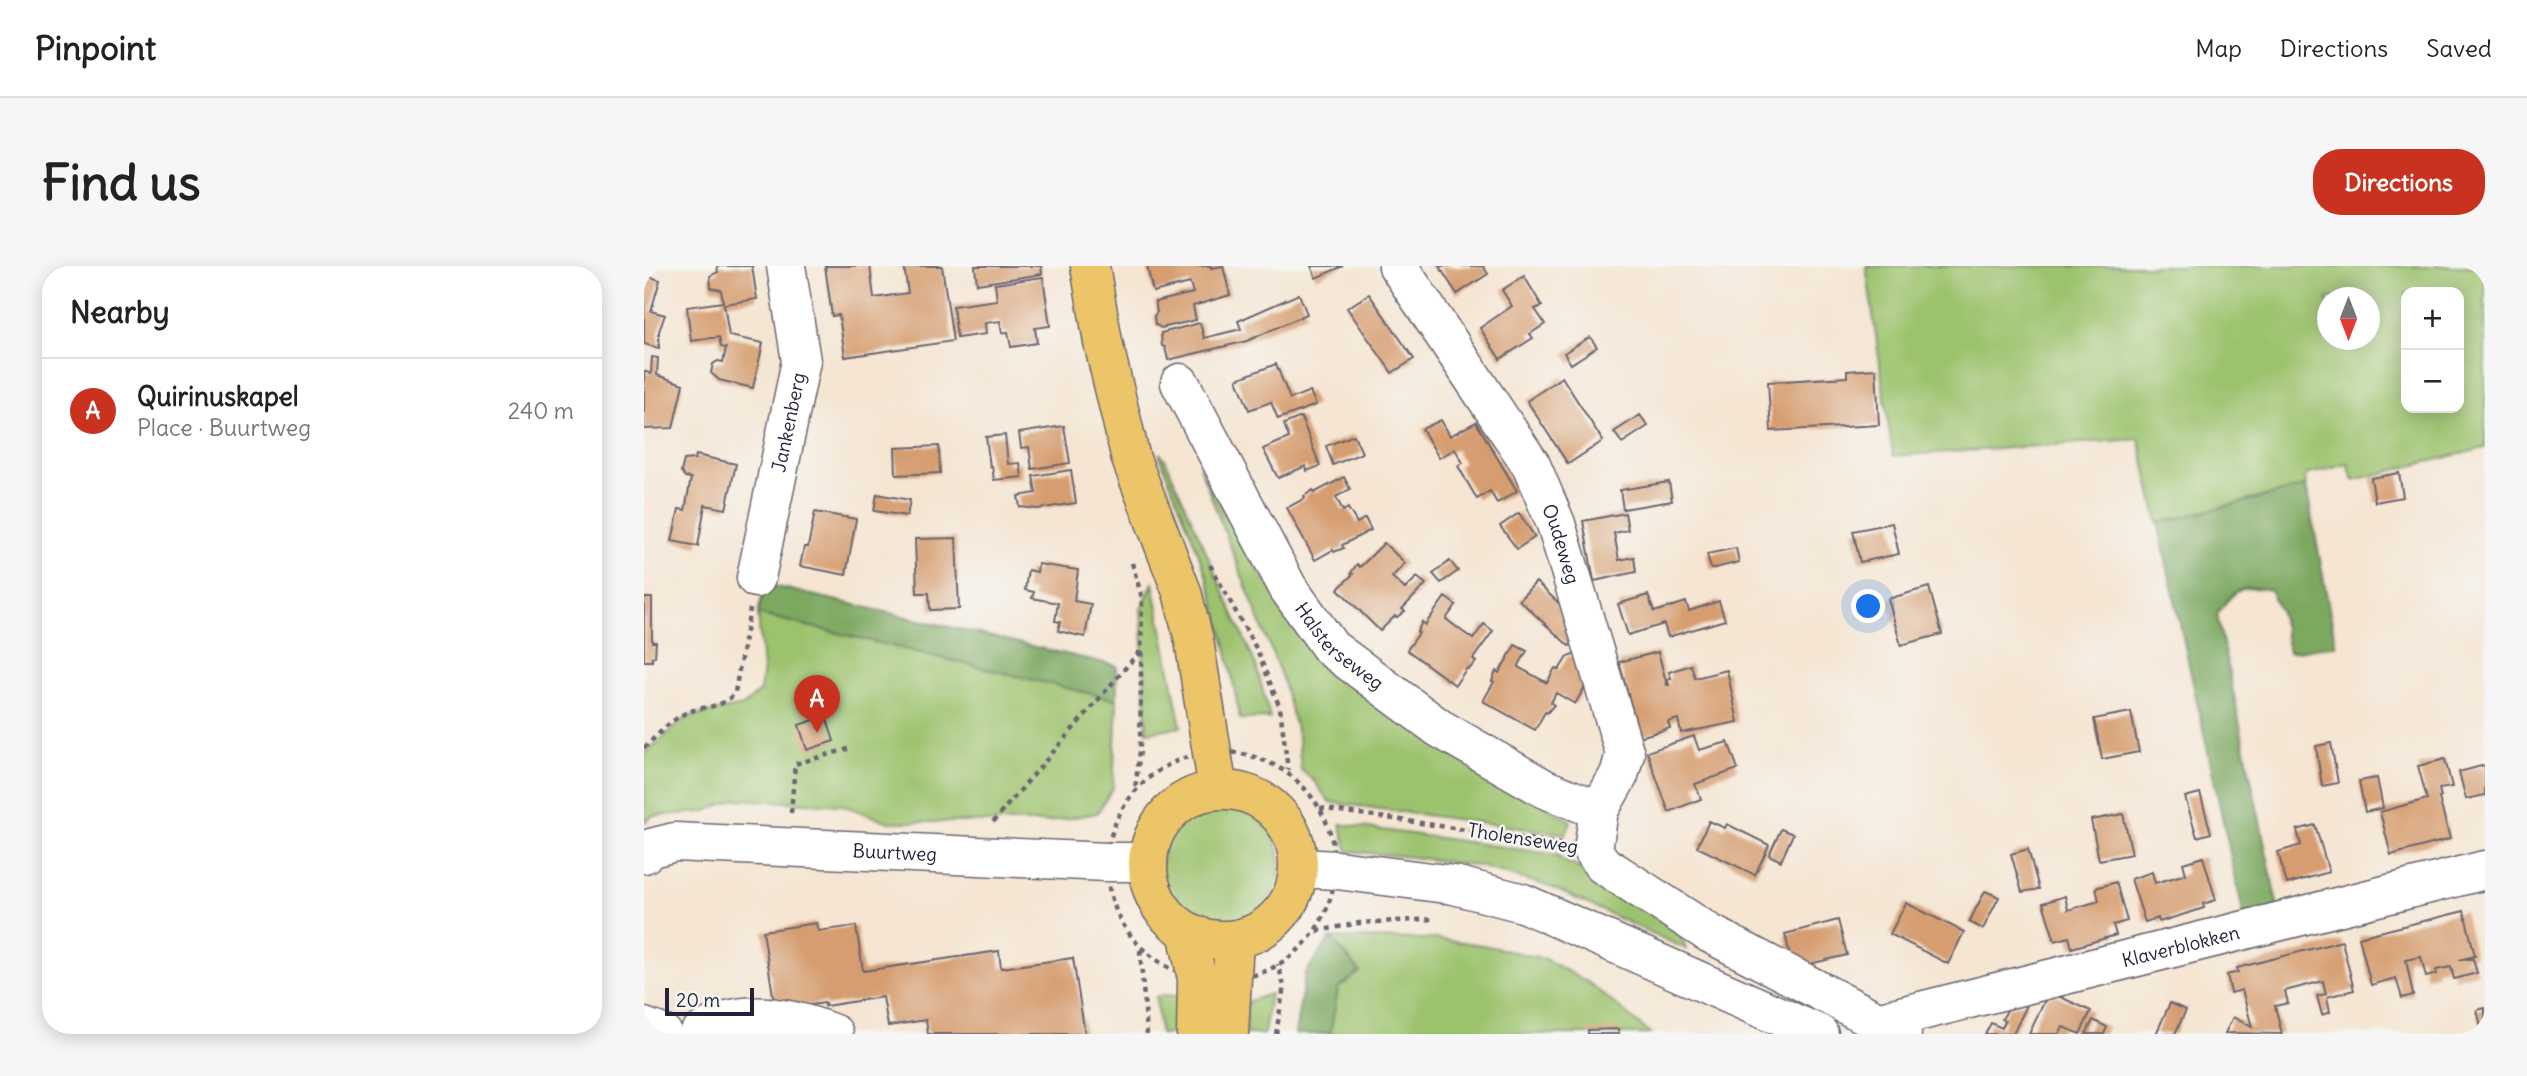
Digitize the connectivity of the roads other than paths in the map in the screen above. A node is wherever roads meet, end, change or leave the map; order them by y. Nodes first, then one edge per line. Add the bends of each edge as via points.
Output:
1 (786, 266) edge
2 (1090, 266) edge
3 (1398, 266) edge
4 (1180, 383) dead end
5 (756, 578) road end
6 (1218, 790) junction
7 (1599, 810) junction
8 (646, 847) edge
9 (1593, 850) joint
10 (1148, 862) junction
11 (1299, 868) junction
12 (2485, 870) edge
13 (1187, 931) junction
14 (1234, 940) junction
15 (1774, 969) junction
16 (1751, 1020) edge
17 (644, 1027) edge
18 (1889, 1028) edge
19 (663, 1034) edge
20 (699, 1034) edge
21 (834, 1034) edge
22 (1196, 1034) edge
23 (1229, 1034) edge
24 (1819, 1034) edge

1 - 5 street, Jankenberg via 801,361
2 - 6 main road via 1131,459 1185,604
3 - 7 street, Oudeweg via 1531,465 1556,524 1625,754
4 - 7 street, Halsterseweg via 1288,588 1331,648 1439,728 1545,789
6 - 10 main road via 1188,799 1164,818
6 - 11 main road via 1254,796 1269,805 1292,833
7 - 9 street, Oudeweg
8 - 10 street, Buurtweg via 675,842
9 - 15 street, Tholenseweg via 1602,864
10 - 13 main road via 1149,879 1162,909
11 - 14 main road via 1295,889 1279,916 1254,934
11 - 16 street via 1454,885 1524,903
12 - 18 street, Klaverblokken
13 - 14 main road via 1210,940
13 - 22 main road via 1197,979
14 - 23 main road
15 - 16 street
15 - 18 street, Tholenseweg
16 - 24 street
17 - 19 street
20 - 21 street via 715,1023 741,1016 766,1017

